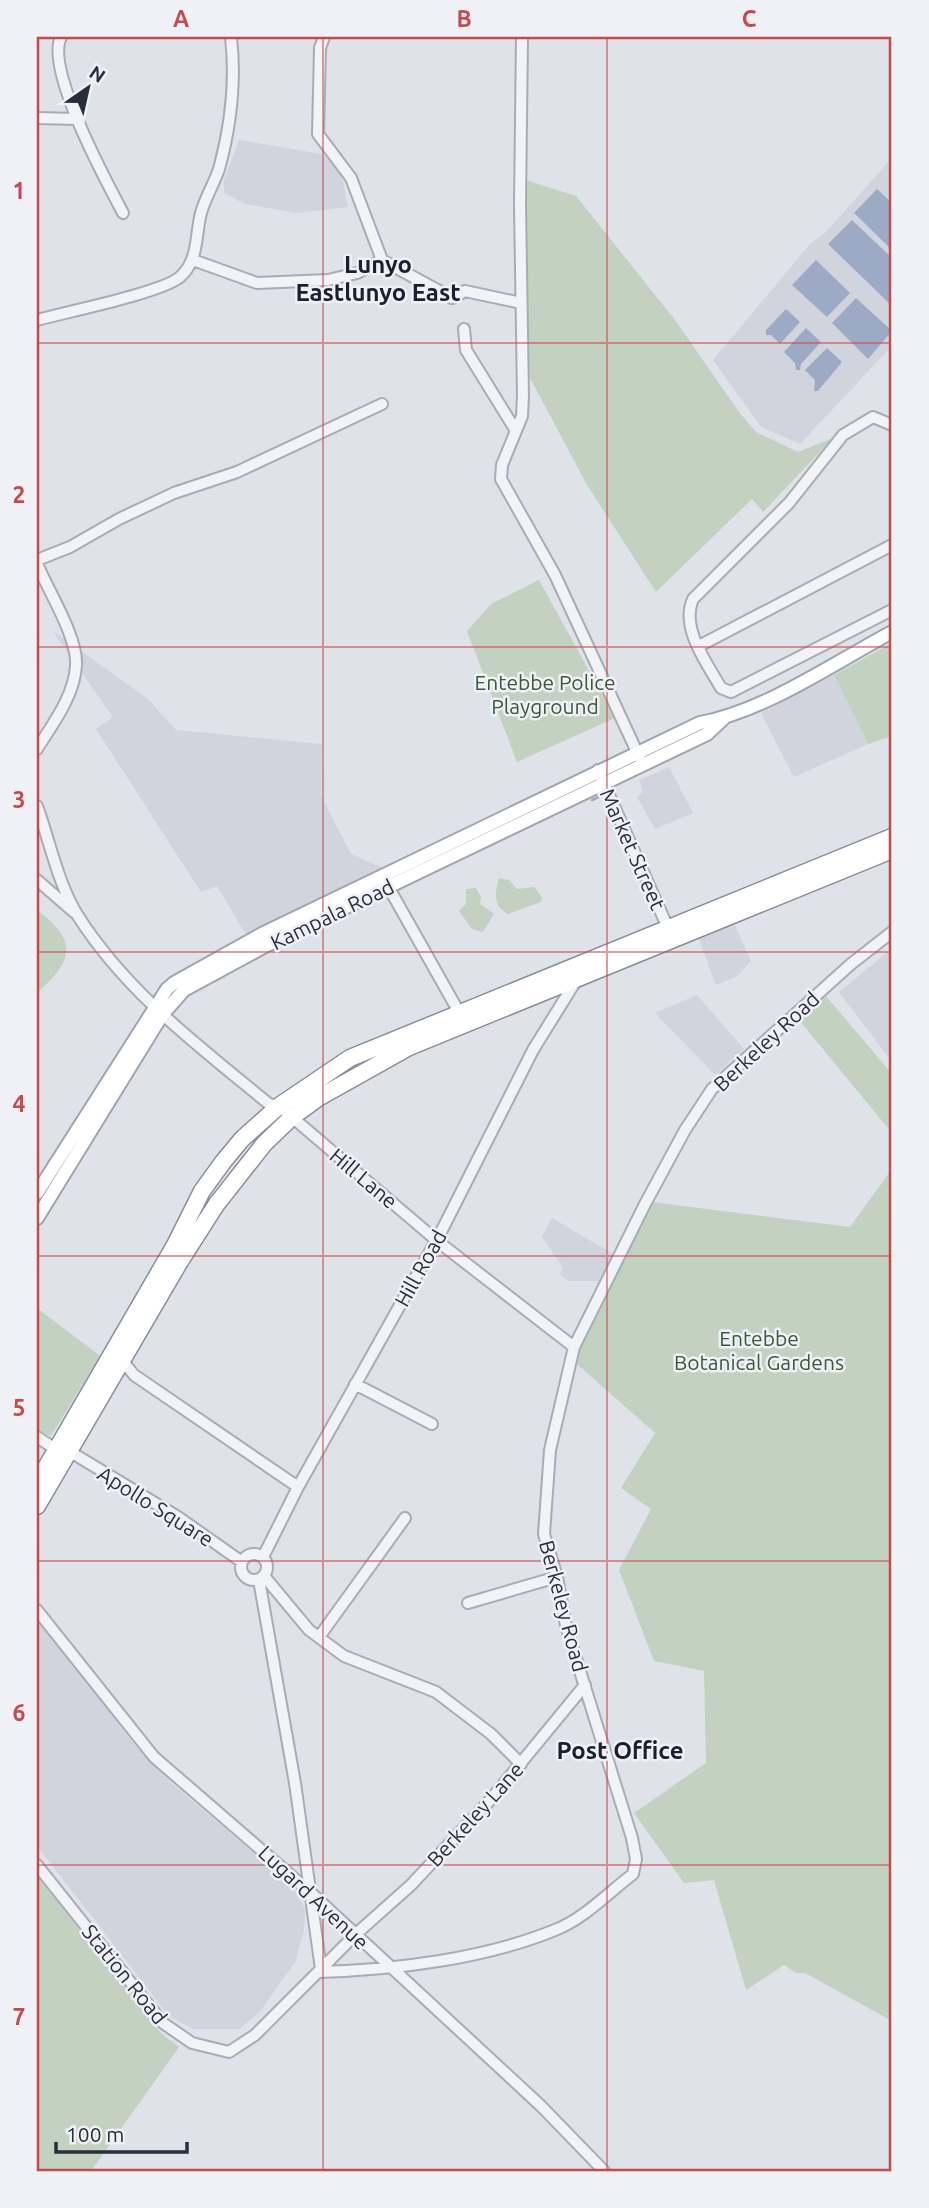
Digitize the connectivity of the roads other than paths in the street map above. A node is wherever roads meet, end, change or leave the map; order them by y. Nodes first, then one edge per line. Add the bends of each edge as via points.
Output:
1 (61, 37) edge
2 (232, 37) edge
3 (324, 37) edge
4 (523, 37) edge
5 (37, 118) edge
6 (77, 119) junction
7 (123, 213) dead end
8 (193, 260) junction
9 (382, 260) junction
10 (521, 303) junction
11 (37, 320) edge
12 (464, 329) dead end
13 (382, 404) dead end
14 (892, 425) edge
15 (516, 430) junction
16 (892, 545) edge
17 (37, 562) edge
18 (892, 610) edge
19 (892, 632) edge
20 (699, 646) junction
21 (723, 718) junction
22 (37, 749) edge
23 (636, 752) junction
24 (643, 765) junction
25 (598, 770) junction
26 (604, 784) junction
27 (37, 806) edge
28 (892, 837) edge
29 (892, 850) edge
30 (37, 880) edge
31 (385, 881) junction
32 (77, 914) junction
33 (668, 928) junction
34 (892, 932) edge
35 (577, 979) junction
36 (158, 1012) junction
37 (460, 1014) junction
38 (279, 1106) junction
39 (292, 1117) junction
40 (37, 1193) edge
41 (37, 1218) edge
42 (436, 1240) junction
43 (574, 1347) junction
44 (122, 1360) junction
45 (355, 1384) junction
46 (432, 1424) dead end
47 (37, 1437) edge
48 (63, 1450) junction
49 (37, 1483) edge
50 (298, 1487) junction
51 (37, 1506) edge
52 (405, 1518) dead end
53 (263, 1557) junction
54 (242, 1562) junction
55 (557, 1577) junction
56 (262, 1578) junction
57 (468, 1603) dead end
58 (37, 1610) edge
59 (319, 1637) junction
60 (585, 1685) junction
61 (521, 1764) junction
62 (37, 1865) edge
63 (310, 1892) junction
64 (356, 1934) junction
65 (390, 1968) junction
66 (320, 1971) junction
67 (604, 2171) edge

1 - 6 street via 57,51
2 - 8 street via 230,123 201,213
3 - 9 street via 318,134 351,178
4 - 10 street
5 - 6 street
6 - 7 street
8 - 9 street via 257,283 328,280 357,273
8 - 11 street via 178,278
9 - 10 street via 452,298 465,291
10 - 15 street via 523,396
12 - 15 street via 466,350
13 - 17 street via 237,472 119,519
14 - 20 street via 873,417 843,435 789,503 693,599 688,617
15 - 23 street via 502,465 502,479 561,587
16 - 20 street
17 - 22 street via 77,664 67,696
18 - 20 street via 732,692 721,688
19 - 21 main road, Kampala Road
21 - 23 main road, Kampala Road via 700,723
21 - 24 main road, Kampala Road via 707,734
23 - 24 street
23 - 25 main road, Kampala Road
24 - 26 main road, Kampala Road
25 - 26 street, Market Street
25 - 31 main road, Kampala Road
26 - 31 main road, Kampala Road
26 - 33 street, Market Street
27 - 32 street
28 - 33 highway
29 - 35 highway
30 - 32 street
31 - 36 main road, Kampala Road via 174,983
31 - 37 street
32 - 36 street, Hill Lane
33 - 37 highway
34 - 43 street, Berkeley Road via 712,1089 645,1204
35 - 39 highway via 409,1047
35 - 42 street, Hill Road via 522,1071
36 - 38 street, Hill Lane via 269,1104
36 - 40 main road, Kampala Road
36 - 41 main road, Kampala Road
37 - 38 highway via 349,1058
38 - 39 street, Hill Lane
38 - 48 highway via 243,1139 202,1191
39 - 42 street, Hill Lane
39 - 44 highway via 264,1144 216,1205
42 - 43 street, Hill Lane
42 - 45 street, Hill Road
43 - 55 street, Berkeley Road via 557,1408 545,1503 544,1534
44 - 48 highway
44 - 50 street via 134,1375
45 - 46 street
45 - 50 street, Hill Road
47 - 48 street, Apollo Square
48 - 49 highway
48 - 51 highway
48 - 54 street, Apollo Square via 178,1517
50 - 53 street, Hill Road
52 - 59 street
53 - 54 street via 252,1554
53 - 56 street via 267,1565
54 - 56 street via 244,1575
55 - 57 street
55 - 60 street, Berkeley Road via 566,1626
56 - 59 street
56 - 63 street
58 - 63 street, Lugard Avenue via 154,1757
59 - 61 street via 344,1656 436,1692 491,1734
60 - 61 street, Berkeley Lane
60 - 65 street, Berkeley Road via 632,1838 633,1874 556,1930 453,1958
61 - 64 street, Berkeley Lane via 411,1885
62 - 66 street, Station Road via 163,2023 191,2043 229,2052 255,2035
63 - 64 street, Lugard Avenue
63 - 66 street
64 - 65 street, Lugard Avenue
64 - 66 street, Station Road
65 - 66 street
65 - 67 street, Lugard Avenue via 541,2106

